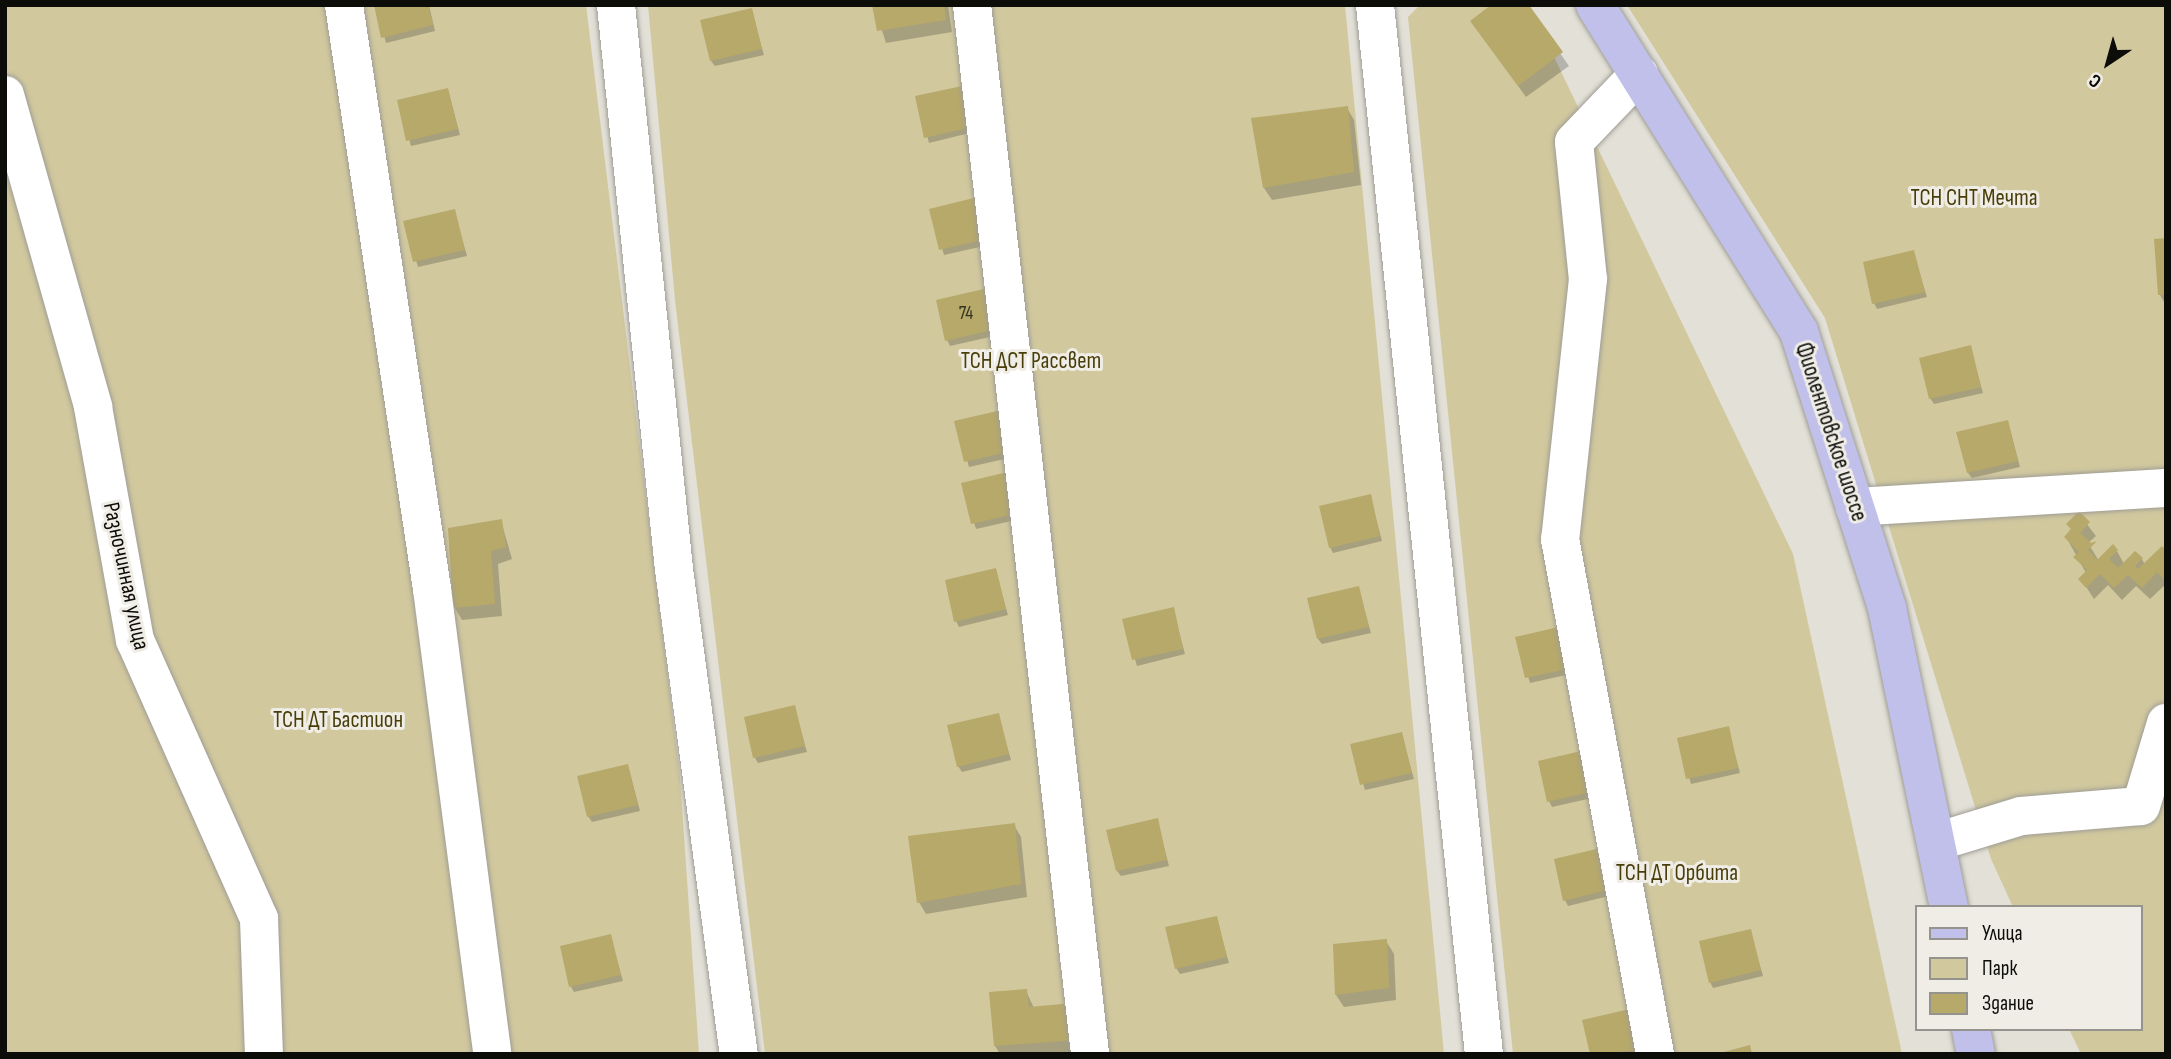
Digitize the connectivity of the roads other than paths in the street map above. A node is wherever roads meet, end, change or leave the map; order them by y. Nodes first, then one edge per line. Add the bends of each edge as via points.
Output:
1 (344, 5) edge
2 (617, 5) edge
3 (972, 5) edge
4 (1375, 5) edge
5 (1595, 5) edge
6 (1639, 75) junction
7 (5, 95) edge
8 (2166, 488) edge
9 (1855, 507) junction
10 (2166, 723) edge
11 (1937, 842) junction
12 (1949, 905) edge
13 (1971, 1031) edge
14 (264, 1050) edge
15 (492, 1054) edge
16 (739, 1054) edge
17 (1090, 1054) edge
18 (1484, 1054) edge
19 (1656, 1054) edge
20 (1976, 1054) edge

1 - 15 street via 432,589
2 - 16 street via 674,569
3 - 17 street
4 - 18 street
5 - 6 main road, Фиолентовское шоссе
6 - 9 main road, Фиолентовское шоссе via 1799,331
6 - 19 street via 1574,142 1588,279 1559,539
7 - 14 street, Разночинная улица via 93,407 135,640 259,919
8 - 9 street
9 - 11 main road, Фиолентовское шоссе via 1887,608
10 - 11 street via 2141,806 2021,816
11 - 12 main road, Фиолентовское шоссе
13 - 20 main road

